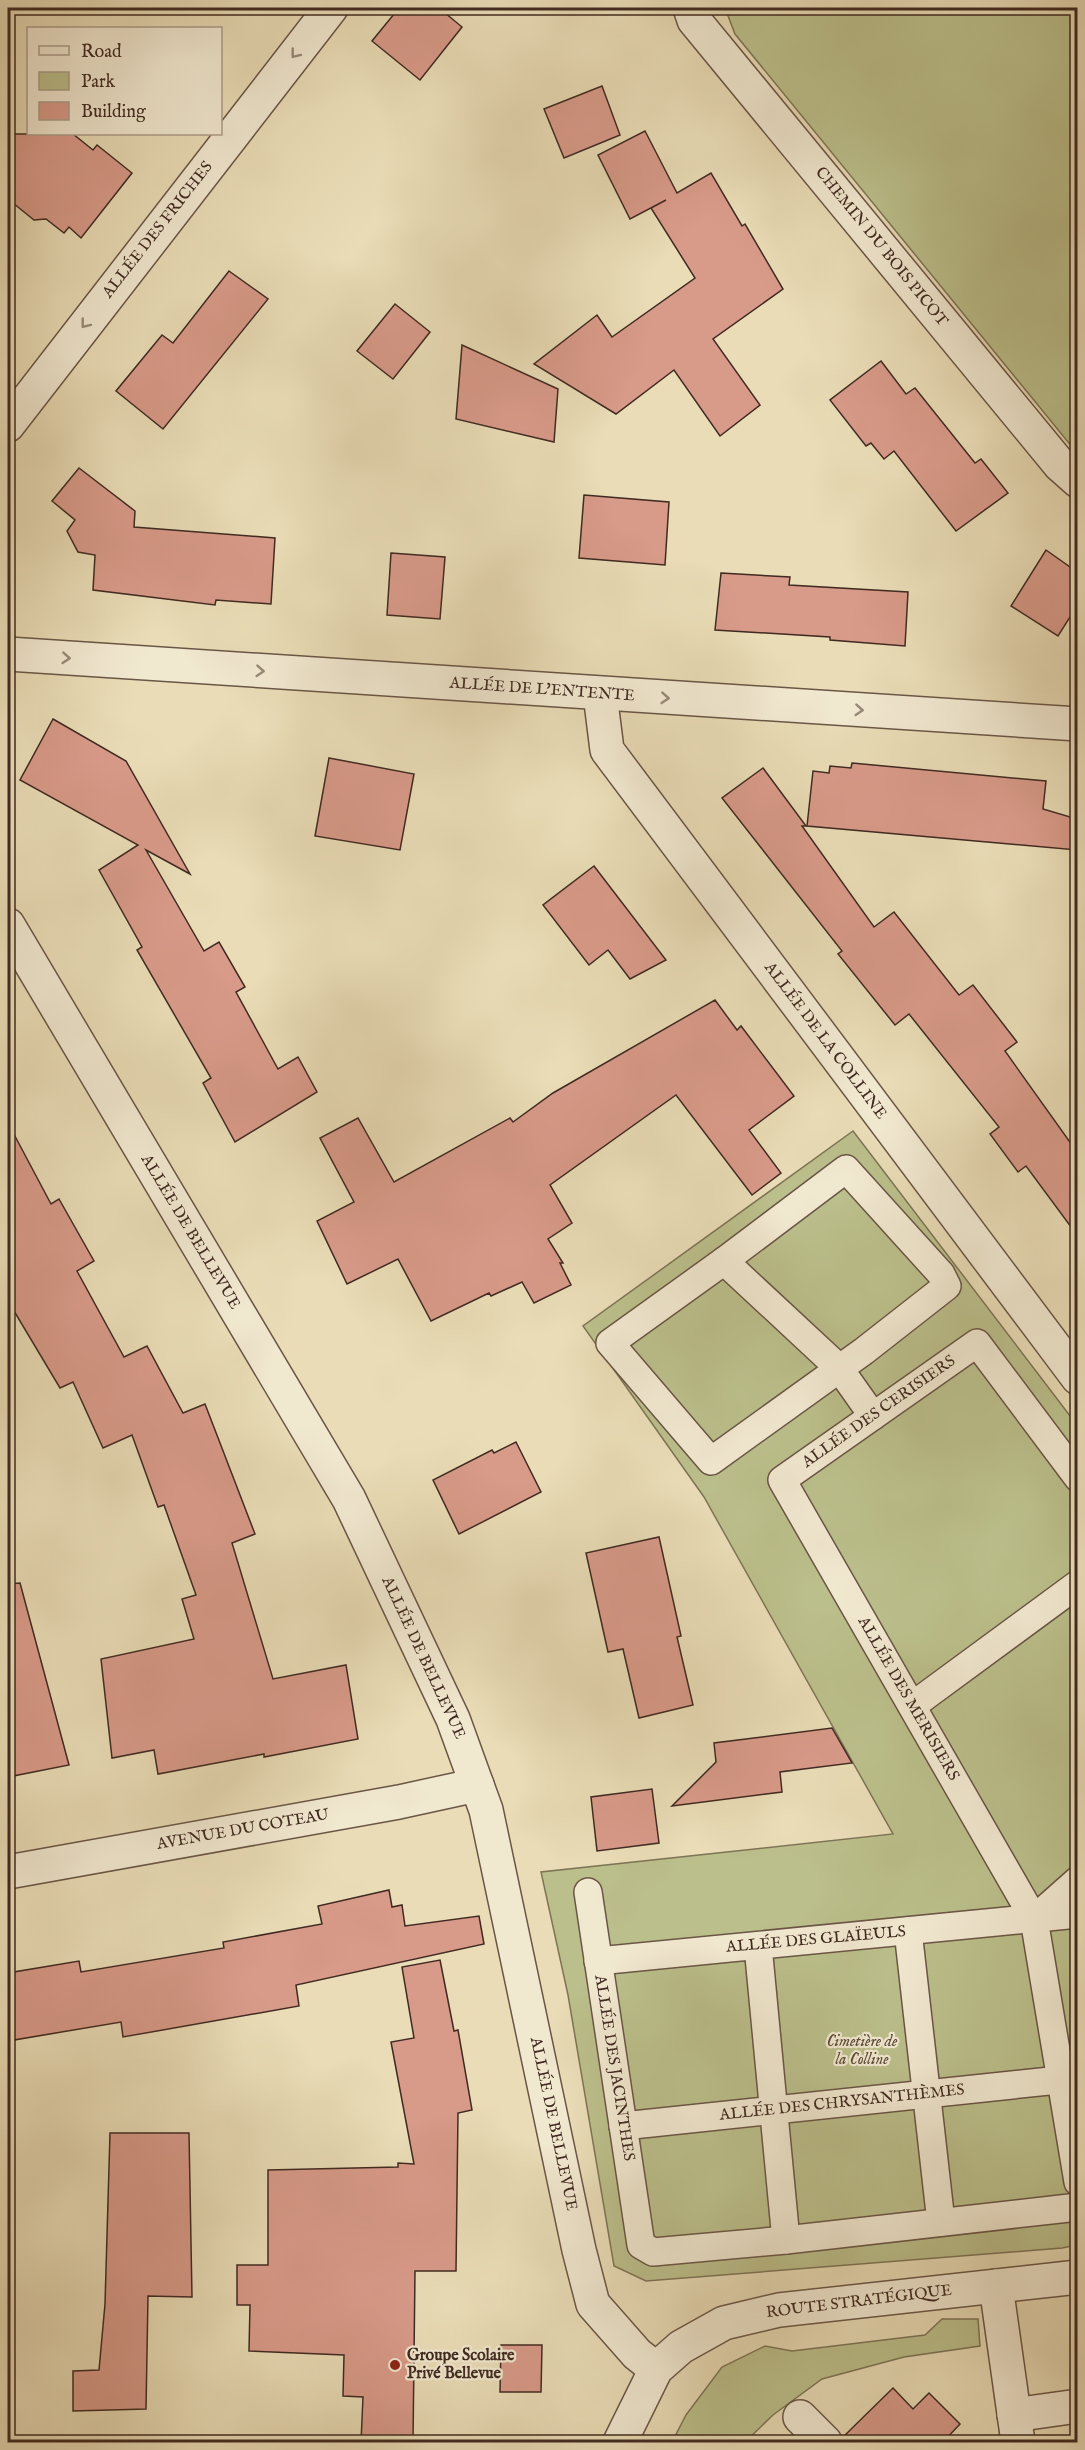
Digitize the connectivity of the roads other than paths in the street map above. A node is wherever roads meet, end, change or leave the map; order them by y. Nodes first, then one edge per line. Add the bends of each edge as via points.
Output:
1 (331, 8) edge
2 (690, 8) edge
3 (8, 425) edge
4 (1077, 481) edge
5 (8, 654) edge
6 (600, 694) junction
7 (1077, 724) edge
8 (8, 925) edge
9 (724, 1261) junction
10 (839, 1368) junction
11 (1077, 1378) edge
12 (873, 1416) junction
13 (1077, 1478) edge
14 (782, 1480) joint
15 (1077, 1584) edge
16 (912, 1706) junction
17 (477, 1785) junction
18 (8, 1872) edge
19 (1077, 1880) edge
20 (588, 1892) dead end
21 (1077, 1914) edge
22 (1034, 1919) junction
23 (908, 1931) junction
24 (758, 1946) junction
25 (598, 1961) junction
26 (1070, 2079) edge
27 (926, 2094) junction
28 (774, 2110) junction
29 (623, 2126) junction
30 (1077, 2182) edge
31 (1077, 2207) edge
32 (941, 2222) junction
33 (786, 2240) junction
34 (1077, 2277) edge
35 (996, 2286) junction
36 (656, 2369) junction
37 (1077, 2406) edge
38 (800, 2417) dead end
39 (1016, 2429) edge
40 (620, 2442) edge
41 (825, 2442) edge

1 -> 3 street, ALLÉE DES FRICHES
2 - 4 street, CHEMIN DU BOIS PICOT via 694,20
5 -> 6 street, ALLÉE DE L'ENTENTE
6 -> 7 street, ALLÉE DE L'ENTENTE
6 - 11 street, ALLÉE DE LA COLLINE via 608,750
8 - 17 street, ALLÉE DE BELLEVUE via 349,1499 453,1719
9 - 10 lane
9 - 10 lane via 846,1169 941,1274 947,1286
9 - 10 lane via 610,1343 711,1461
10 - 12 lane
12 - 13 lane, ALLÉE DES CERISIERS via 977,1343
12 - 14 lane, ALLÉE DES CERISIERS
14 - 16 lane, ALLÉE DES MERISIERS
15 - 16 lane
16 - 22 lane, ALLÉE DES MERISIERS
17 - 18 street, AVENUE DU COTEAU
17 - 36 street, ALLÉE DE BELLEVUE via 505,1893 593,2304 637,2354
19 - 22 lane
20 - 25 lane, ALLÉE DES JACINTHES
21 - 22 lane, ALLÉE DES GLAÏEULS
22 - 23 lane, ALLÉE DES GLAÏEULS
22 - 26 lane, ALLÉE DES MERISIERS
23 - 24 lane, ALLÉE DES GLAÏEULS
23 - 27 lane
24 - 25 lane, ALLÉE DES GLAÏEULS
24 - 28 lane
25 - 29 lane, ALLÉE DES JACINTHES
26 - 27 lane, ALLÉE DES CHRYSANTHÈMES
26 - 30 lane, ALLÉE DES MERISIERS
27 - 28 lane, ALLÉE DES CHRYSANTHÈMES
27 - 32 lane
28 - 29 lane, ALLÉE DES CHRYSANTHÈMES
28 - 33 lane
29 - 33 lane, ALLÉE DES JACINTHES via 641,2245 653,2252
31 - 32 lane
32 - 33 lane
34 - 35 street, ROUTE STRATÉGIQUE
35 - 36 street, ROUTE STRATÉGIQUE via 779,2310 724,2323 681,2347
35 - 39 street
36 - 40 street
37 - 39 street
38 - 41 street

